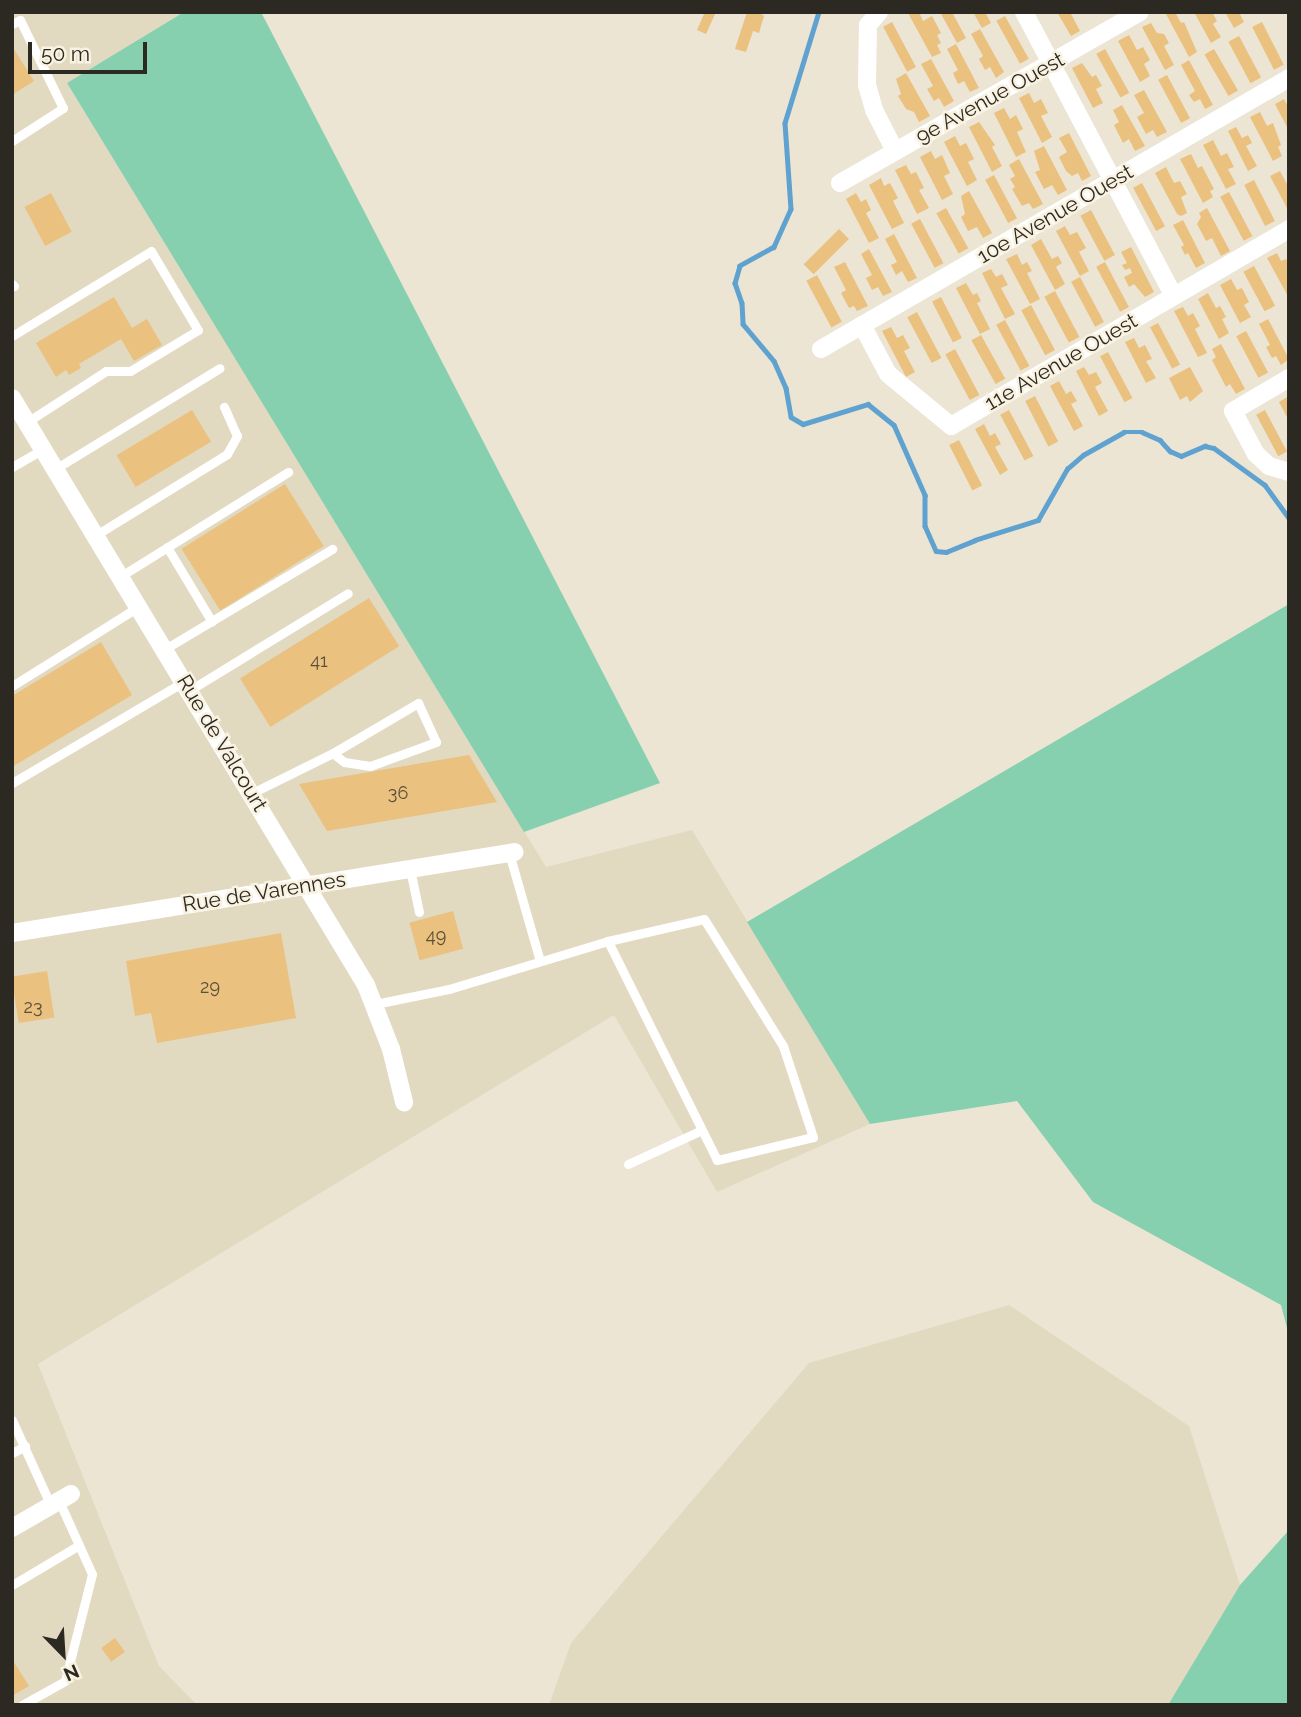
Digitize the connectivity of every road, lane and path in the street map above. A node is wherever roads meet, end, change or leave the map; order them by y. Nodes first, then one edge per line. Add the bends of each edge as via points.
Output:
1 (879, 12) edge
2 (1024, 12) edge
3 (1140, 12) edge
4 (12, 24) edge
5 (1051, 64) junction
6 (1289, 78) edge
7 (12, 141) edge
8 (895, 151) junction
9 (1112, 181) junction
10 (840, 183) dead end
11 (1289, 229) edge
12 (1174, 296) junction
13 (862, 325) junction
14 (12, 337) edge
15 (821, 349) dead end
16 (220, 368) dead end
17 (1289, 379) edge
18 (12, 398) edge
19 (224, 407) dead end
20 (27, 422) junction
21 (43, 449) junction
22 (12, 467) edge
23 (55, 469) junction
24 (288, 472) dead end
25 (1289, 472) edge
26 (96, 535) junction
27 (167, 547) junction
28 (332, 549) dead end
29 (121, 576) junction
30 (348, 593) dead end
31 (139, 607) junction
32 (212, 622) junction
33 (165, 649) junction
34 (12, 686) edge
35 (187, 686) junction
36 (333, 753) junction
37 (12, 783) edge
38 (253, 793) junction
39 (512, 852) joint
40 (410, 869) junction
41 (308, 885) junction
42 (419, 912) dead end
43 (12, 933) edge
44 (608, 941) junction
45 (540, 961) junction
46 (375, 1004) junction
47 (404, 1102) dead end
48 (702, 1130) junction
49 (628, 1164) dead end
50 (12, 1420) edge
51 (25, 1446) junction
52 (12, 1453) edge
53 (60, 1500) junction
54 (12, 1528) edge
55 (79, 1545) junction
56 (12, 1586) edge
57 (22, 1705) edge

1 - 8 street via 868,25 867,85
2 - 5 street
3 - 5 street, 9e Avenue Ouest
4 - 7 lane via 20,20 64,108
5 - 8 street, 9e Avenue Ouest
5 - 9 street
6 - 9 street, 10e Avenue Ouest
8 - 10 street, 9e Avenue Ouest
9 - 12 street
9 - 13 street, 10e Avenue Ouest
11 - 12 street, 11e Avenue Ouest
12 - 13 street, 11e Avenue Ouest via 951,426 888,374
13 - 15 street, 10e Avenue Ouest
14 - 20 lane via 151,251 198,330 130,371 106,372
16 - 23 lane
17 - 25 street via 1233,411 1256,454 1269,466
18 - 20 street, Rue de Valcourt
19 - 26 lane via 237,436 227,454
20 - 21 street, Rue de Valcourt
21 - 22 lane
21 - 23 street, Rue de Valcourt
23 - 26 street, Rue de Valcourt
24 - 27 lane
26 - 29 street, Rue de Valcourt
27 - 29 lane
27 - 32 lane
28 - 32 lane
29 - 31 street, Rue de Valcourt
30 - 35 lane
31 - 33 street, Rue de Valcourt
31 - 34 lane
32 - 33 lane
33 - 35 street, Rue de Valcourt
35 - 37 lane
35 - 38 street, Rue de Valcourt
36 - 36 lane via 418,704 436,742 370,766 344,762
36 - 38 lane
38 - 41 street, Rue de Valcourt
39 - 40 street, Rue de Varennes
39 - 45 lane
40 - 41 street, Rue de Varennes
40 - 42 lane
41 - 43 street, Rue de Varennes
41 - 46 street, Rue de Valcourt
44 - 45 lane
44 - 48 lane
44 - 48 lane via 704,919 783,1046 813,1137 717,1160
45 - 46 lane via 449,989
46 - 47 street, Rue de Valcourt
48 - 49 lane
50 - 51 lane
51 - 52 lane
51 - 53 lane
53 - 54 street
53 - 55 lane
55 - 56 lane
55 - 57 lane via 92,1574 65,1681

